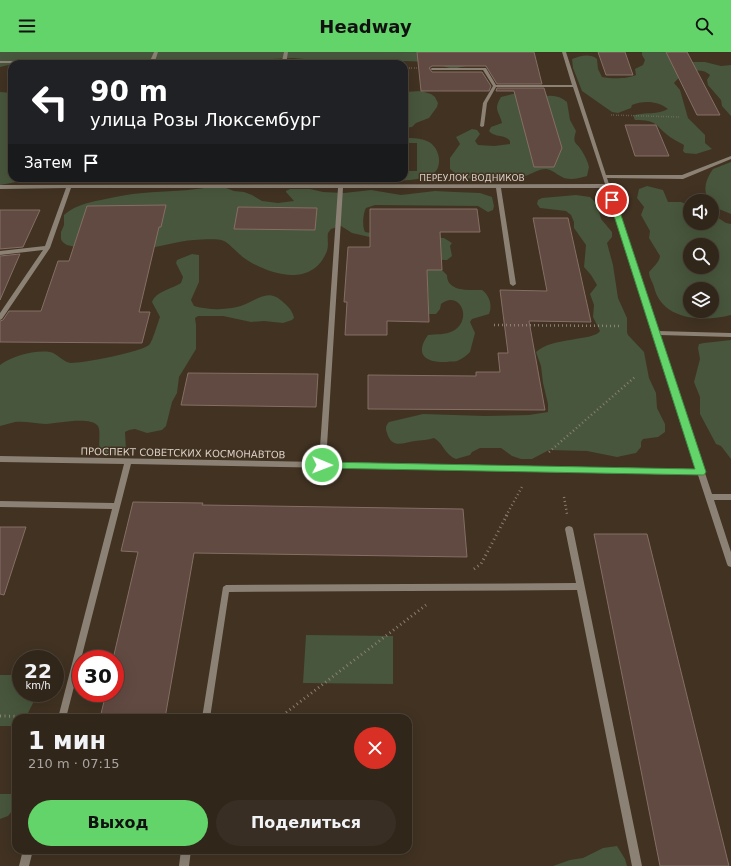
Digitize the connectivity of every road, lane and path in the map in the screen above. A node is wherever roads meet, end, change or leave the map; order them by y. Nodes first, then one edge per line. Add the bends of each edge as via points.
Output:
1 (564, 52) edge
2 (432, 69) dead end
3 (495, 86) junction
4 (575, 86) junction
5 (611, 115) dead end
6 (680, 117) dead end
7 (482, 126) dead end
8 (731, 157) edge
9 (604, 176) junction
10 (341, 186) junction
11 (498, 186) junction
12 (608, 186) junction
13 (0, 187) edge
14 (69, 187) junction
15 (47, 248) junction
16 (0, 253) edge
17 (513, 284) dead end
18 (0, 318) edge
19 (494, 325) dead end
20 (620, 326) dead end
21 (656, 333) junction
22 (731, 334) edge
23 (636, 376) dead end
24 (0, 459) edge
25 (128, 462) junction
26 (322, 465) junction
27 (530, 469) junction
28 (701, 472) junction
29 (709, 497) junction
30 (731, 497) edge
31 (0, 504) edge
32 (116, 506) junction
33 (569, 529) dead end
34 (731, 564) edge
35 (580, 586) junction
36 (449, 588) junction
37 (63, 714) edge
38 (207, 714) edge
39 (284, 714) edge
40 (0, 716) edge
41 (12, 716) edge
42 (27, 854) edge
43 (186, 854) edge
44 (24, 866) edge
45 (184, 866) edge
46 (637, 866) edge

1 - 4 street
2 - 3 street via 484,69
3 - 4 street
3 - 7 street via 485,103
4 - 9 street
5 - 6 path
8 - 9 street via 683,177
9 - 12 street
10 - 11 street, ПЕРЕУЛОК ВОДНИКОВ
10 - 14 street, ПЕРЕУЛОК ВОДНИКОВ
10 - 26 street
11 - 12 street, ПЕРЕУЛОК ВОДНИКОВ
11 - 17 street
12 - 21 street
13 - 14 street, ПЕРЕУЛОК ВОДНИКОВ
14 - 15 street
15 - 16 street
15 - 18 street
19 - 20 path
21 - 22 street
21 - 28 street
23 - 27 path
24 - 25 street, ПРОСПЕКТ СОВЕТСКИХ КОСМОНАВТОВ
25 - 26 street, ПРОСПЕКТ СОВЕТСКИХ КОСМОНАВТОВ
25 - 32 street
26 - 27 street, ПРОСПЕКТ СОВЕТСКИХ КОСМОНАВТОВ
27 - 28 street, ПРОСПЕКТ СОВЕТСКИХ КОСМОНАВТОВ
27 - 36 path via 480,564
28 - 29 street
29 - 30 street
29 - 34 street
31 - 32 street
32 - 37 street
33 - 35 street
35 - 36 street
35 - 46 street
36 - 38 street via 226,589
36 - 39 path
40 - 41 path
42 - 44 street
43 - 45 street

